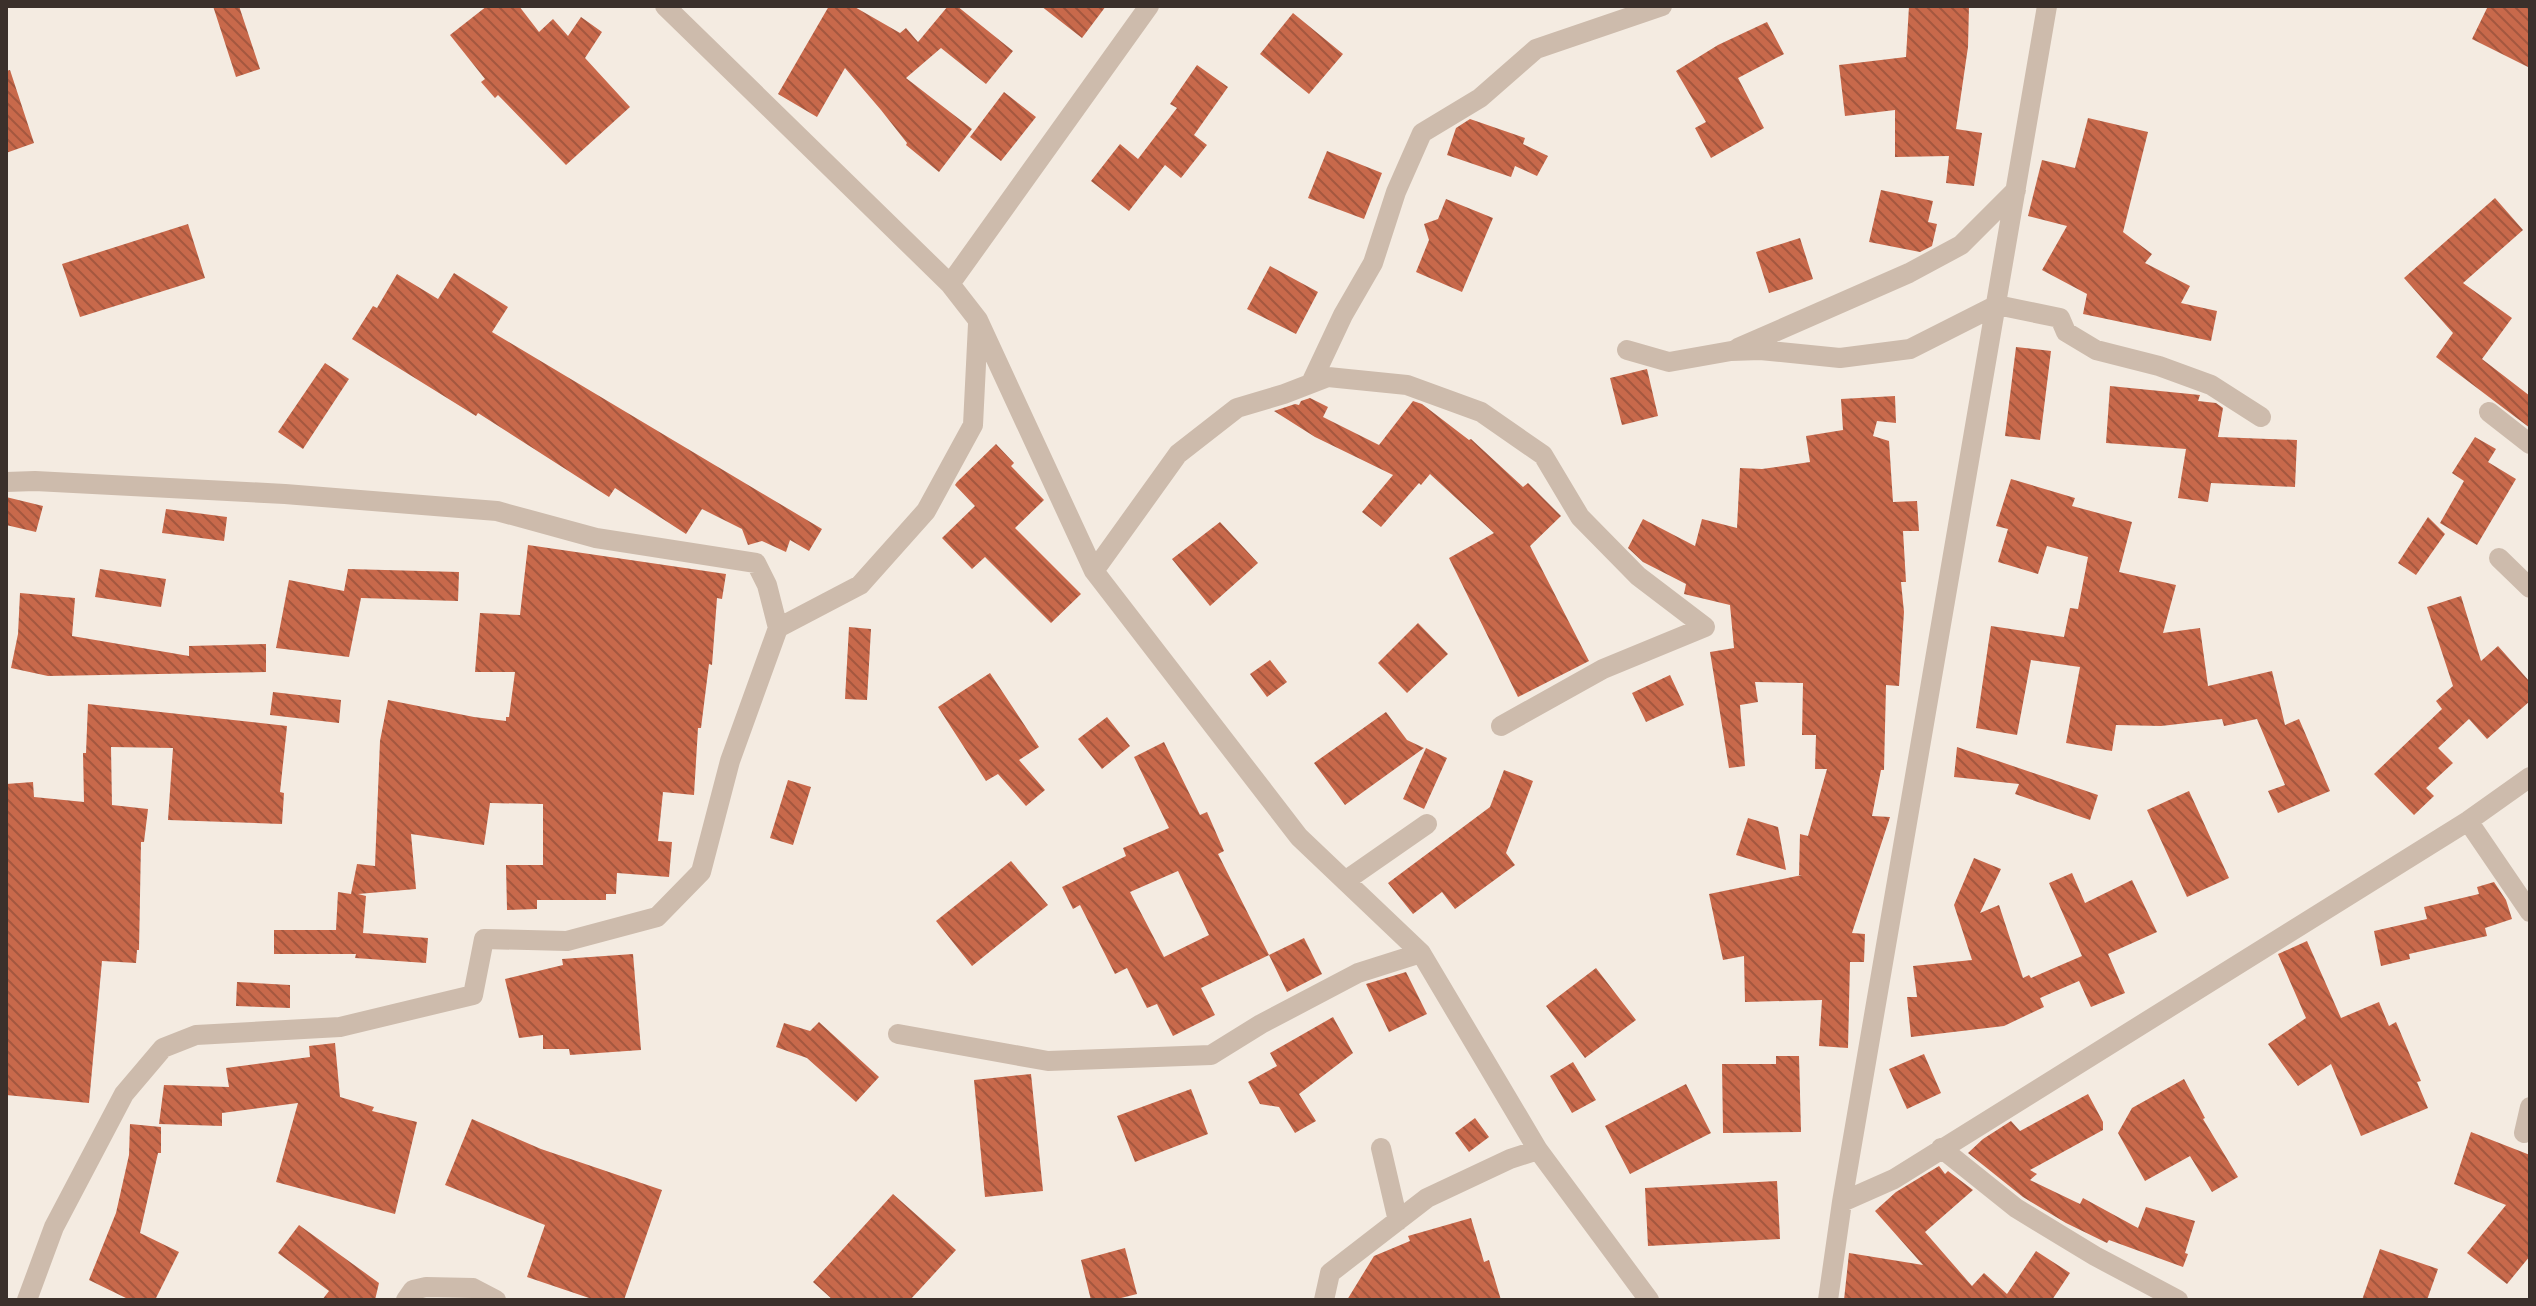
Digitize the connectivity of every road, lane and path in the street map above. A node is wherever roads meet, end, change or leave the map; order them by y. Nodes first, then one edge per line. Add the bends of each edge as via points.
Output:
1 (665, 6) edge
2 (1149, 6) edge
3 (1662, 6) edge
4 (2047, 6) edge
5 (2016, 190) junction
6 (950, 284) junction
7 (1997, 305) junction
8 (978, 320) junction
9 (1627, 350) dead end
10 (1731, 351) junction
11 (1311, 383) junction
12 (2489, 412) dead end
13 (2261, 417) dead end
14 (2530, 444) edge
15 (6, 482) edge
16 (2499, 558) dead end
17 (1094, 571) junction
18 (2530, 588) edge
19 (778, 628) junction
20 (1501, 726) dead end
21 (2530, 777) edge
22 (2468, 821) junction
23 (1427, 824) dead end
24 (1345, 881) junction
25 (2530, 912) edge
26 (1421, 953) junction
27 (898, 1034) dead end
28 (2530, 1107) edge
29 (2524, 1133) dead end
30 (1381, 1148) dead end
31 (1941, 1148) junction
32 (1538, 1150) junction
33 (1842, 1202) junction
34 (1398, 1221) junction
35 (27, 1300) edge
36 (406, 1300) edge
37 (496, 1300) edge
38 (1324, 1300) edge
39 (1649, 1300) edge
40 (1828, 1300) edge
41 (2178, 1300) edge

1 - 6 street
2 - 6 street
3 - 11 street via 1536,49 1480,98 1422,133 1373,263
4 - 5 street
5 - 7 street
5 - 10 street via 1961,245
6 - 8 street
7 - 10 street via 1910,349 1840,358
7 - 13 street via 2060,318 2066,332 2096,350 2211,385
7 - 33 street
8 - 17 street
8 - 19 street via 973,425 926,511 860,585
9 - 10 street via 1669,362
11 - 17 street via 1237,408 1178,454
11 - 20 street via 1328,377 1407,385 1481,412 1543,455 1580,517 1638,576 1705,627 1603,669
12 - 14 street
15 - 19 street via 285,494 497,511 596,538 756,563
16 - 18 street
17 - 24 street via 1299,837
19 - 35 street via 730,761 701,872 657,917 567,941 484,939 473,995 340,1027 196,1035 163,1048 124,1094 54,1227
21 - 22 street
22 - 25 street
22 - 31 street
23 - 24 street
24 - 26 street
26 - 27 street via 1358,973 1211,1055 1048,1061
26 - 32 street
28 - 29 street
30 - 34 street
31 - 33 street via 1894,1179
31 - 41 street via 2016,1208
32 - 34 street via 1427,1198
32 - 39 street
33 - 40 street
34 - 38 street via 1330,1273
36 - 37 street via 413,1290 426,1287 473,1288

